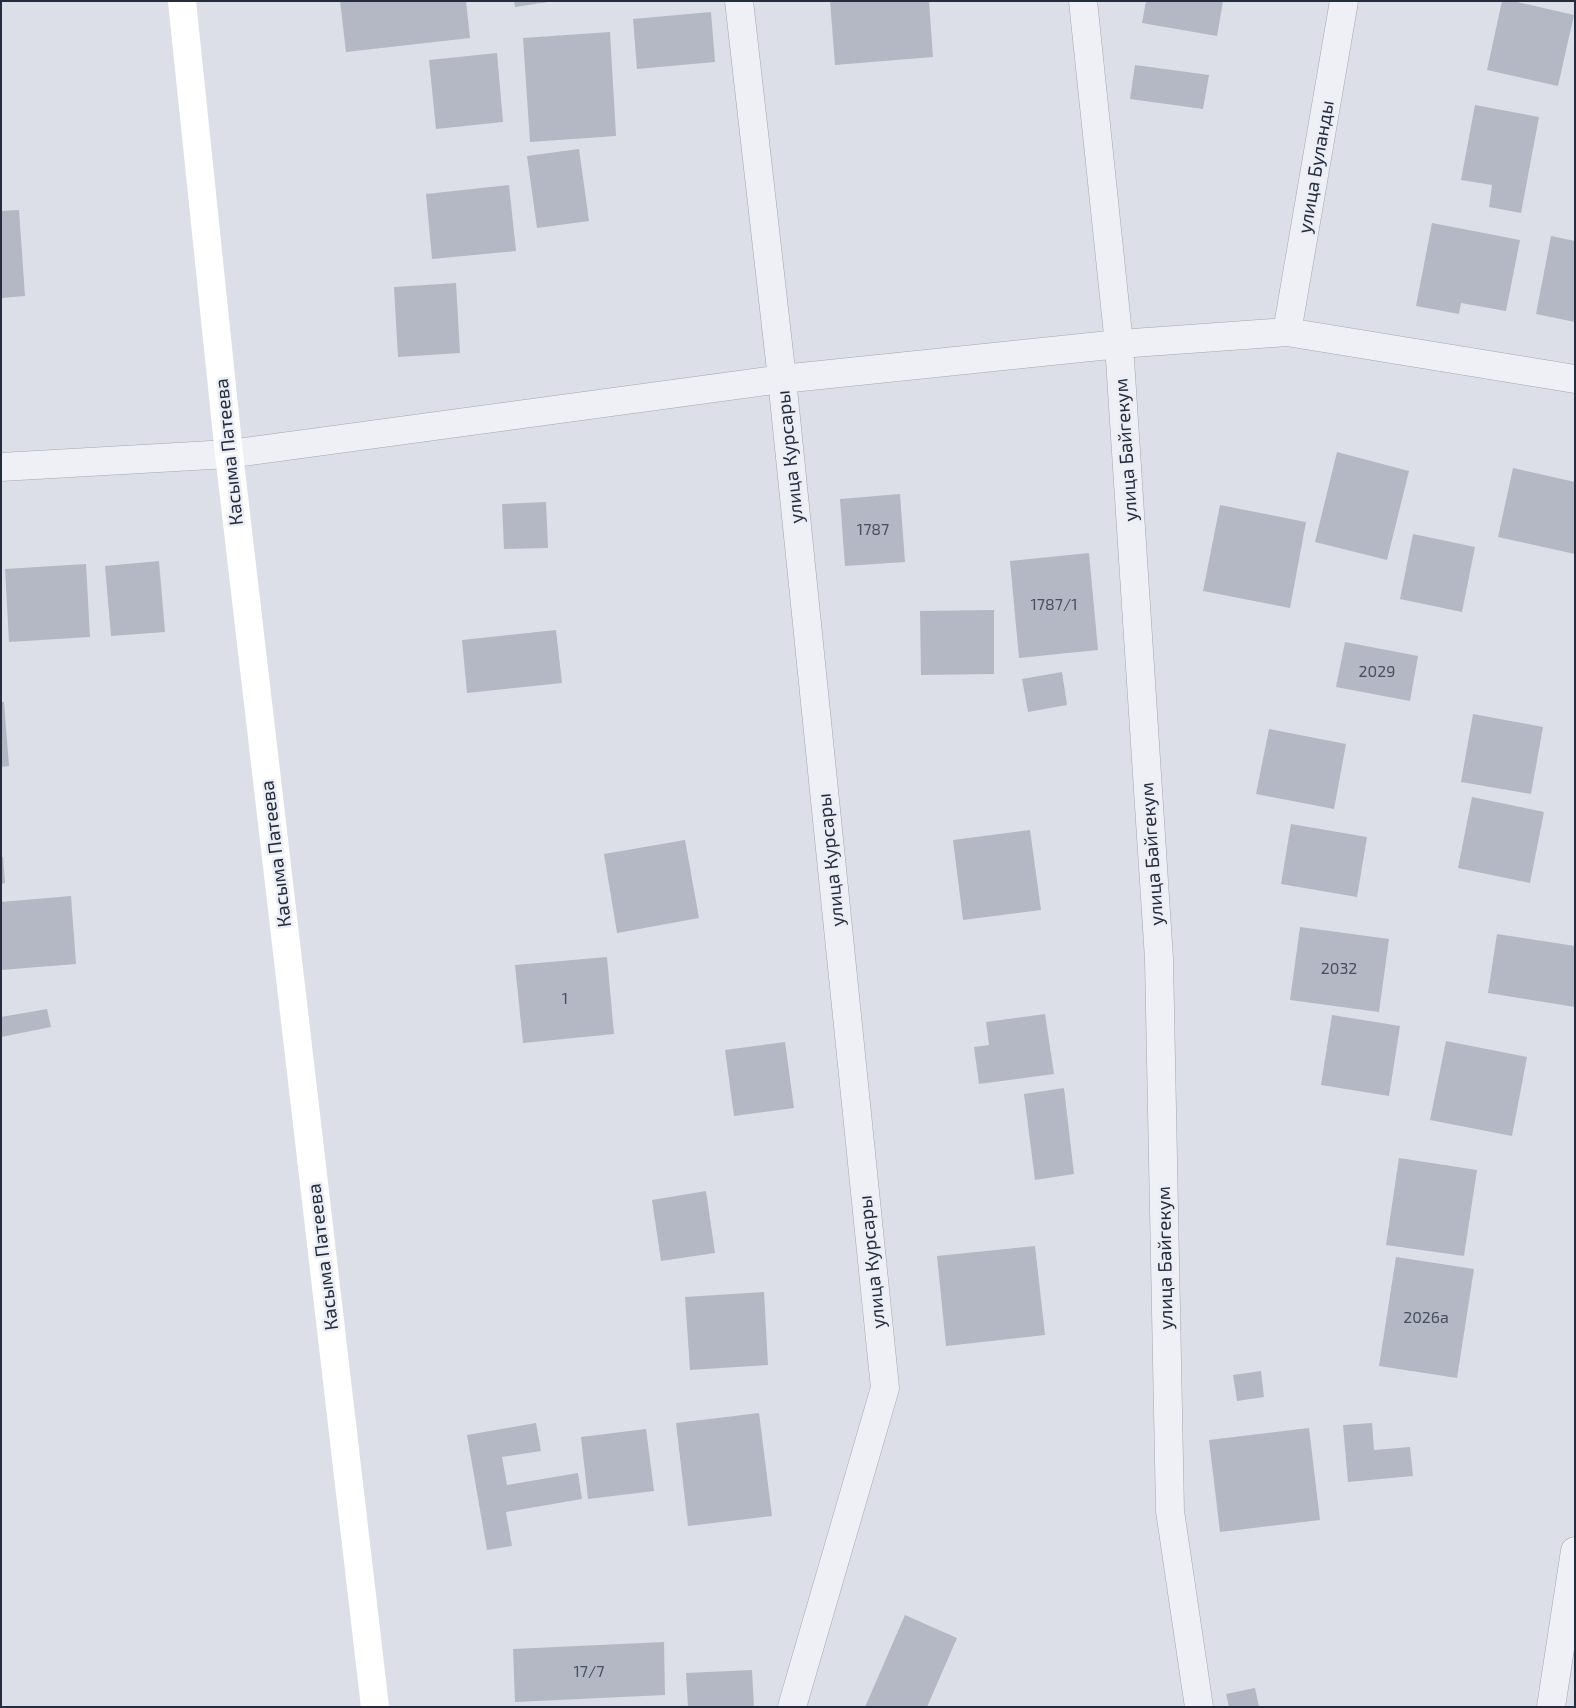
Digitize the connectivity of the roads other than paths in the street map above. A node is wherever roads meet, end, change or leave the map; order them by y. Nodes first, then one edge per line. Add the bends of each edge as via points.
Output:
1 (182, 1) edge
2 (739, 1) edge
3 (1083, 1) edge
4 (1344, 1) edge
5 (1288, 332) junction
6 (1119, 344) junction
7 (782, 379) junction
8 (1575, 379) edge
9 (229, 454) junction
10 (1, 467) edge
11 (1575, 1550) edge
12 (375, 1707) edge
13 (792, 1707) edge
14 (1199, 1707) edge
15 (1551, 1707) edge

1 - 9 main road, Касыма Патеева
2 - 7 street, улица Курсары
3 - 6 street, улица Байгекум
4 - 5 street, улица Буланды
5 - 6 street
5 - 8 street
6 - 7 street
6 - 14 street, улица Байгекум via 1159,959 1170,1511
7 - 9 street
7 - 13 street, улица Курсары via 885,1388
9 - 10 street
9 - 12 main road, Касыма Патеева
11 - 15 street

